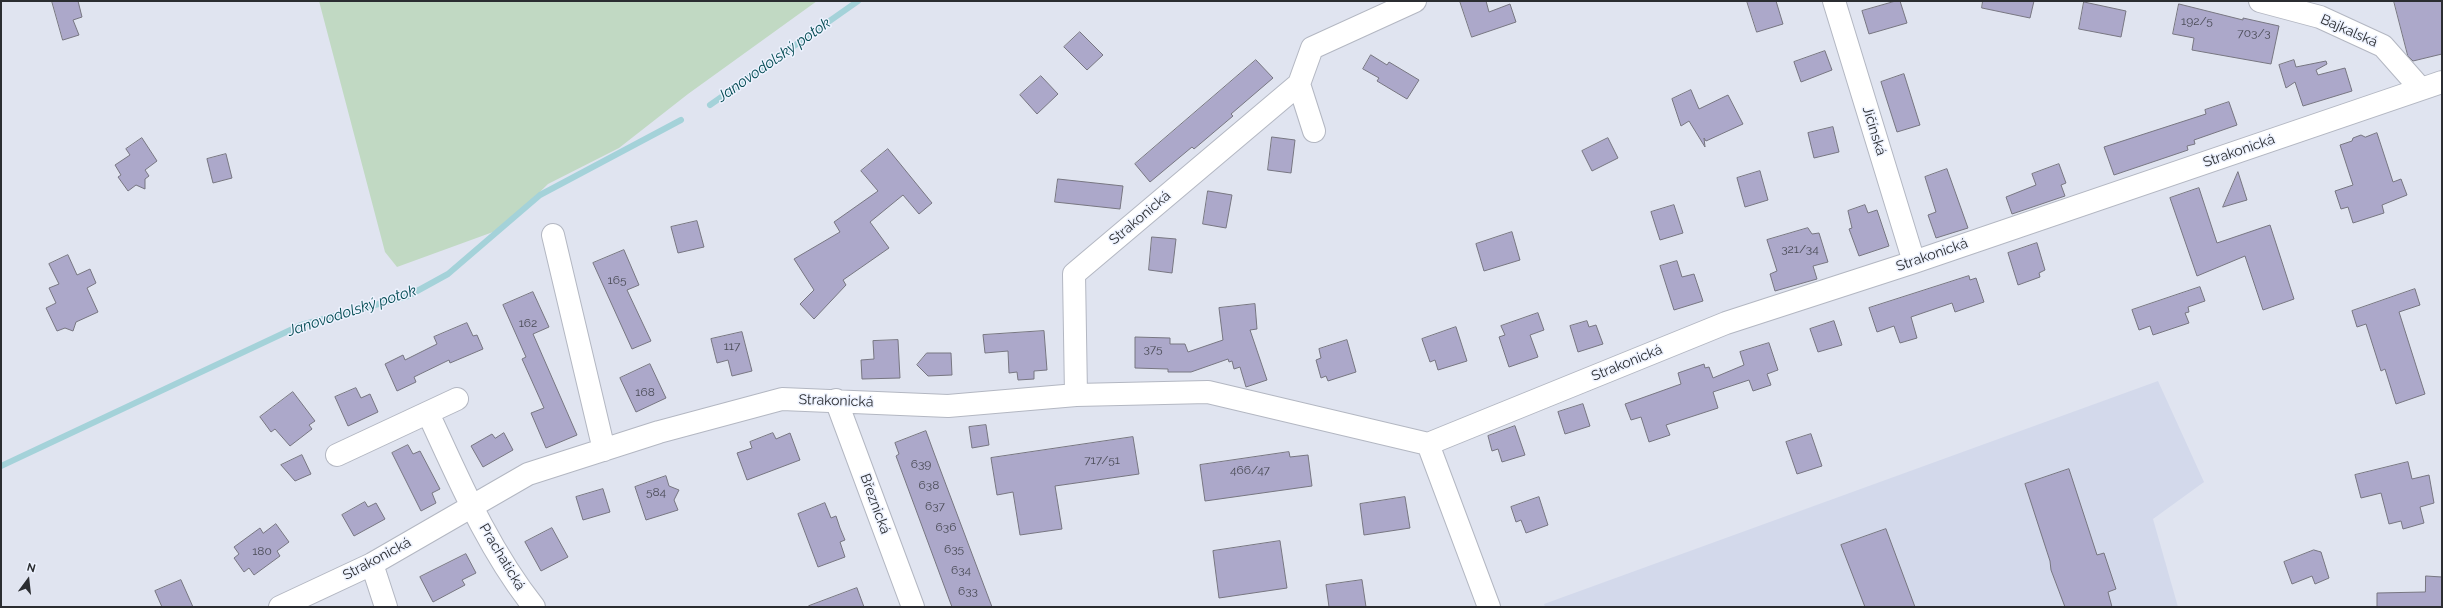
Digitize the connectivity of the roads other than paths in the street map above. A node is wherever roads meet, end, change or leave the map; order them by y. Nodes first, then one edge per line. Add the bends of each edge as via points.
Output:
1 (1415, 1) edge
2 (1834, 1) edge
3 (2260, 1) edge
4 (2442, 82) edge
5 (1299, 84) junction
6 (2421, 89) junction
7 (1314, 131) dead end
8 (553, 235) dead end
9 (1914, 262) junction
10 (1076, 395) junction
11 (457, 399) dead end
12 (836, 400) junction
13 (428, 413) junction
14 (1428, 444) junction
15 (604, 450) junction
16 (337, 455) dead end
17 (472, 506) junction
18 (372, 564) junction
19 (280, 607) edge
20 (386, 607) edge
21 (534, 607) edge
22 (913, 607) edge
23 (1488, 607) edge

1 - 5 street, Strakonická via 1312,48
2 - 9 street, Jičínská
3 - 6 street, Bajkalská via 2320,17 2382,46
4 - 6 street, Strakonická
5 - 7 street
5 - 10 street, Strakonická via 1074,274
6 - 9 street, Strakonická
8 - 15 street
9 - 14 street, Strakonická via 1726,323
10 - 12 street, Strakonická via 948,406
10 - 14 street, Strakonická via 1208,392
11 - 13 street
12 - 15 street, Strakonická via 782,398
12 - 22 street, Březnická
13 - 16 street
13 - 17 street
14 - 23 street
15 - 17 street, Strakonická via 528,474
17 - 18 street, Strakonická
17 - 21 street, Prachatická via 513,581
18 - 19 street, Strakonická
18 - 20 street

